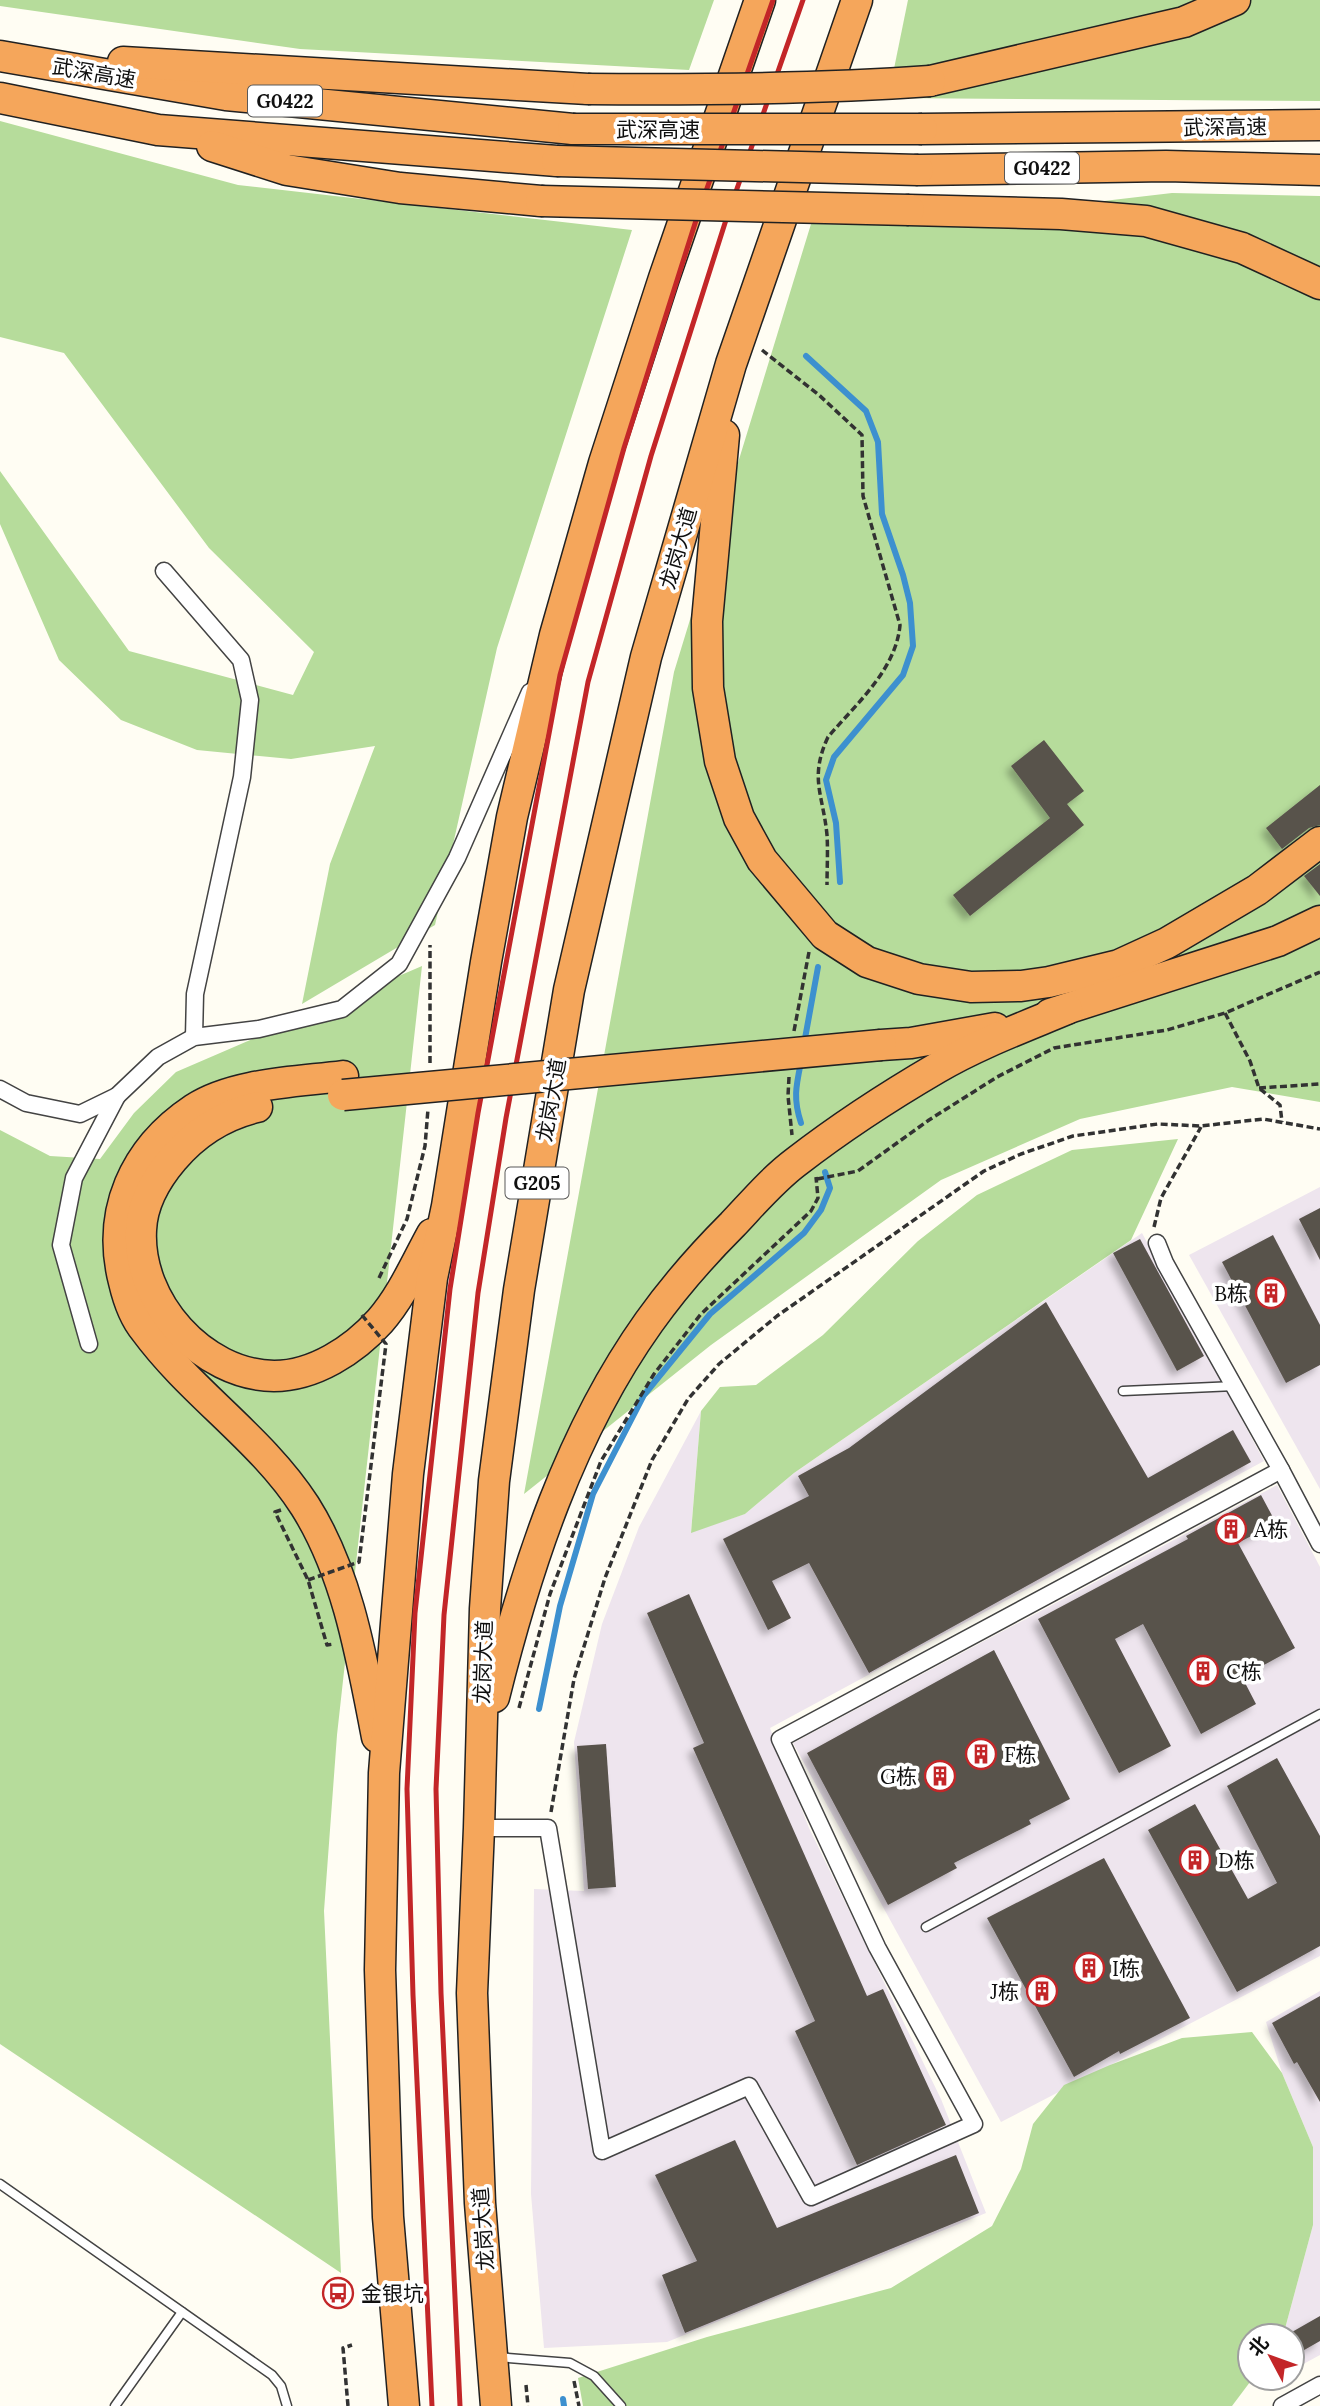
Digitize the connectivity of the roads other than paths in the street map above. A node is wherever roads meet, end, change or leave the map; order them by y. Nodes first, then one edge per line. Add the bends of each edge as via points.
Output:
1 (760, 0) edge
2 (857, 0) edge
3 (1235, 0) edge
4 (6, 58) edge
5 (0, 98) edge
6 (1320, 125) edge
7 (158, 130) junction
8 (1320, 170) edge
9 (1320, 284) edge
10 (731, 365) junction
11 (164, 571) dead end
12 (555, 635) junction
13 (1320, 842) edge
14 (1320, 920) edge
15 (1119, 965) junction
16 (1067, 1009) junction
17 (881, 1036) junction
18 (194, 1037) junction
19 (343, 1086) junction
20 (0, 1089) edge
21 (117, 1097) junction
22 (447, 1206) junction
23 (1157, 1243) road end
24 (89, 1344) dead end
25 (1235, 1386) junction
26 (1123, 1391) dead end
27 (1281, 1470) junction
28 (1320, 1544) edge
29 (1320, 1714) edge
30 (480, 1755) junction
31 (384, 1773) junction
32 (480, 1828) junction
33 (926, 1927) dead end
34 (0, 2185) edge
35 (182, 2312) junction
36 (493, 2357) junction
37 (1320, 2385) edge
38 (114, 2406) edge
39 (287, 2406) edge
40 (404, 2406) edge
41 (496, 2406) edge
42 (621, 2406) edge
43 (1282, 2406) edge

1 - 12 highway via 604,463
2 - 10 highway, 龙岗大道 / G205
3 - 4 highway, bridge via 1184,22 930,81 838,87 588,89
4 - 6 highway, 武深高速 / G0422, bridge via 226,95 573,129
5 - 7 highway, 武深高速 / G0422
7 - 8 highway, 武深高速 / G0422, bridge via 557,161 918,170 1166,166
7 - 9 highway, bridge via 287,170 400,188 541,201 1060,214 1146,221 1242,248
10 - 15 highway via 707,621 708,688 720,761 739,818 762,860 825,935 867,962 919,979 971,987 1021,986
10 - 30 highway, 龙岗大道 / G205 via 646,657 569,990 519,1290 494,1481
11 - 18 street via 242,660 250,700 242,777 195,994
12 - 18 street via 457,858 399,964 342,1009 259,1029
12 - 22 highway via 512,817
13 - 15 highway via 1228,908
14 - 16 highway via 1278,941
15 - 17 highway via 1024,1004
16 - 17 highway via 911,1043
16 - 30 highway via 939,1066 794,1163 696,1262 657,1311 612,1379 548,1518 525,1584
17 - 19 highway, bridge
18 - 21 street via 158,1057
19 - 22 highway via 236,1112 207,1127 161,1173 141,1229 142,1261 152,1290 184,1335 205,1352 250,1373 277,1376 333,1360 380,1321
19 - 31 highway via 275,1084 233,1092 195,1108 142,1158 126,1191 119,1260 128,1299 143,1328 284,1476 319,1532 347,1607
20 - 21 street via 26,1103 80,1114
21 - 24 street via 74,1178 61,1245
22 - 31 highway via 432,1278 408,1474
23 - 25 street
25 - 26 lane
25 - 27 street
27 - 28 street
27 - 32 street via 780,1738 877,1947 974,2124 811,2197 749,2086 602,2151 548,1828
29 - 33 lane
30 - 32 highway, 龙岗大道 / G205
31 - 40 highway via 380,1983 388,2217
32 - 36 highway, 龙岗大道 / G205 via 472,1993 480,2203
34 - 35 lane
35 - 38 lane
35 - 39 lane via 272,2375
36 - 41 highway, 龙岗大道 / G205
36 - 42 lane via 570,2363 594,2376
37 - 43 street

